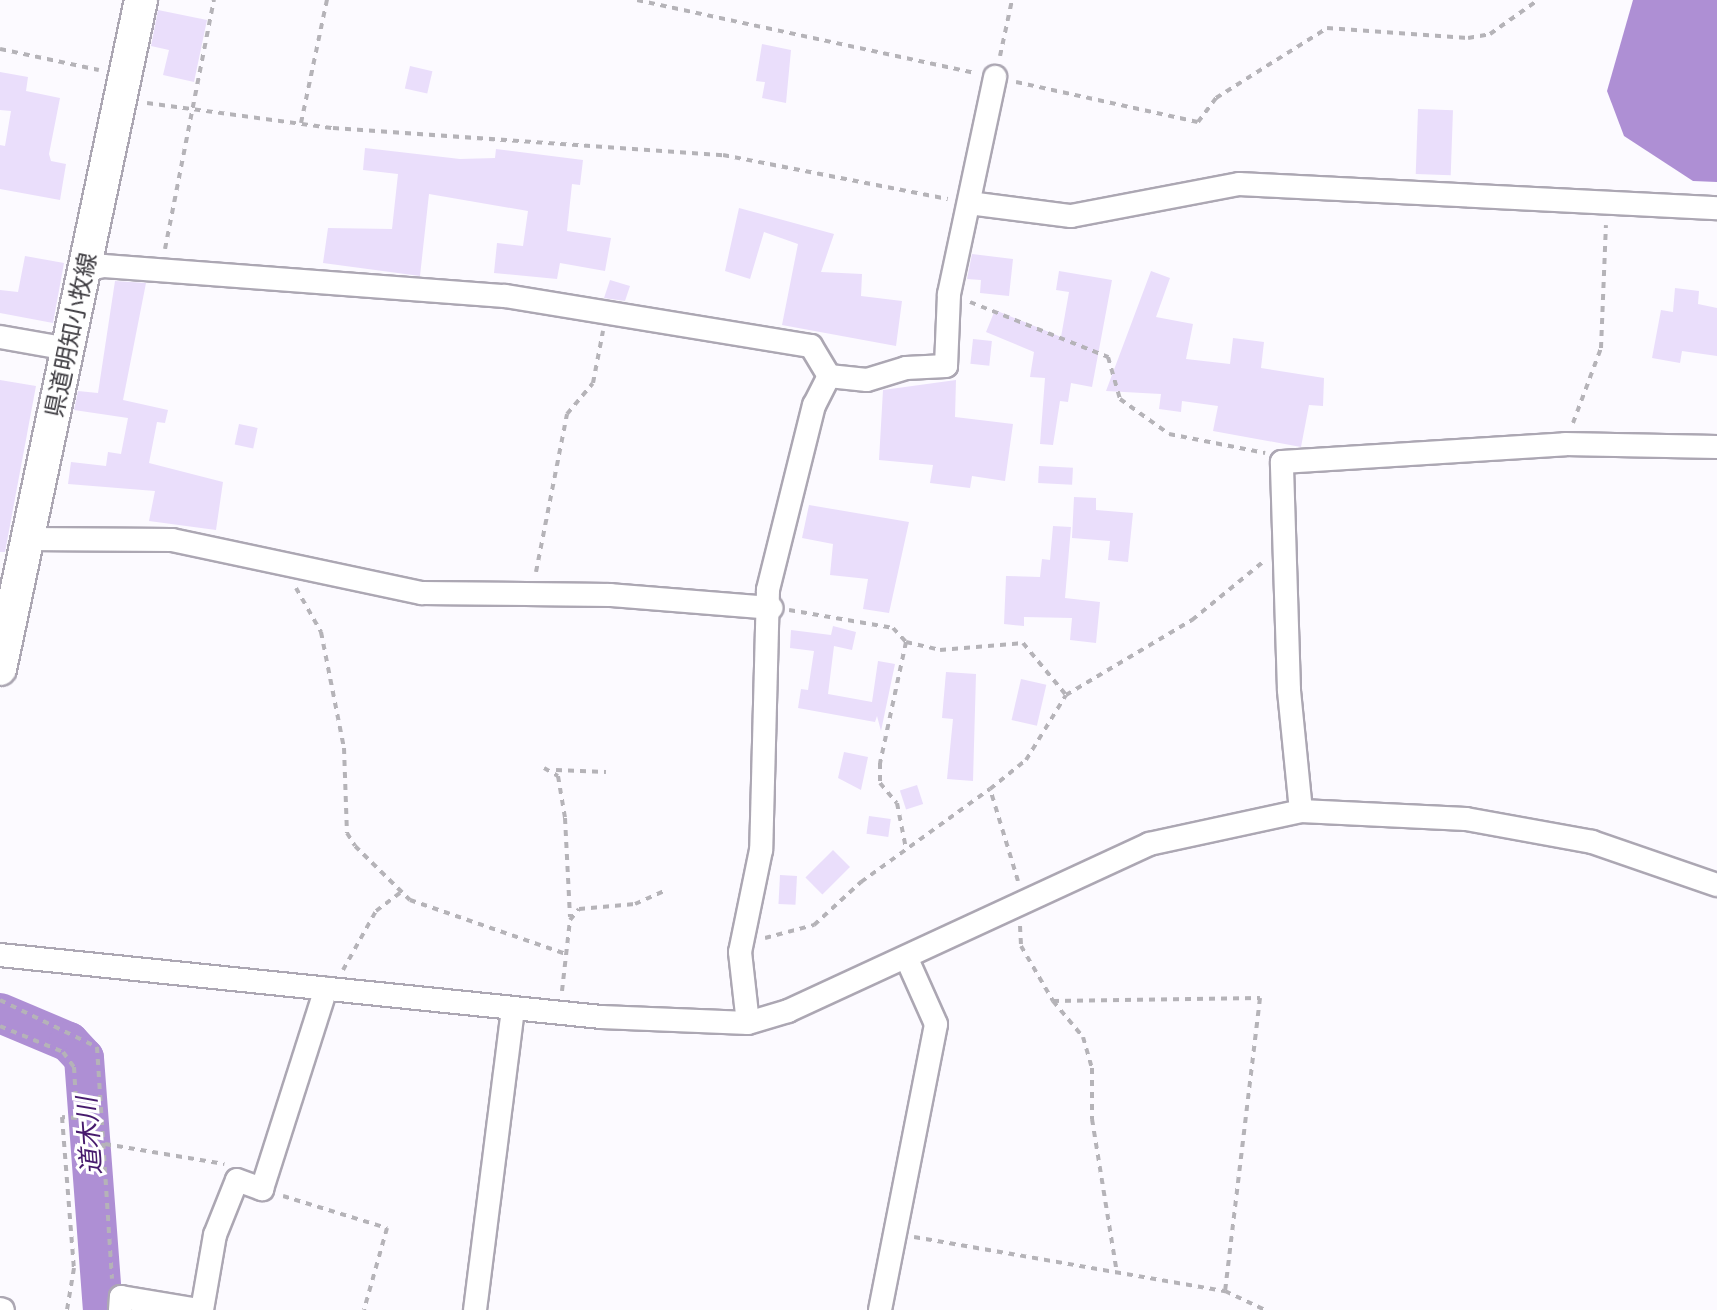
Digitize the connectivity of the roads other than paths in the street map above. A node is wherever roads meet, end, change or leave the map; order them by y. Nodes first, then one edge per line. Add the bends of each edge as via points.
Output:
1 (141, 0) edge
2 (995, 77) road end
3 (969, 203) junction
4 (1717, 208) edge
5 (85, 270) junction
6 (0, 337) edge
7 (68, 349) junction
8 (829, 376) junction
9 (1717, 447) edge
10 (27, 539) junction
11 (771, 608) junction
12 (3, 634) edge
13 (0, 669) edge
14 (1301, 811) junction
15 (1717, 885) edge
16 (0, 955) edge
17 (906, 957) junction
18 (329, 990) junction
19 (513, 1009) junction
20 (748, 1023) junction
21 (120, 1303) edge
22 (200, 1310) edge
23 (475, 1310) edge
24 (880, 1310) edge

1 - 5 main road, 県道明知小牧線
2 - 3 street
3 - 4 street via 1071,216 1239,184
3 - 8 street via 949,294 946,366 906,368 867,380
5 - 7 main road, 県道明知小牧線
5 - 8 street via 161,270 607,309 811,346
6 - 7 street
7 - 10 main road, 県道明知小牧線
8 - 11 street via 814,405 784,516 768,590
9 - 14 street via 1565,444 1282,462
10 - 11 street via 172,540 422,593
10 - 12 main road, 県道明知小牧線
11 - 20 street via 761,850 740,952
12 - 13 main road, 県道明知小牧線
14 - 15 street via 1482,822 1592,842
14 - 17 street via 1149,844
16 - 18 street
17 - 20 street
17 - 24 street via 936,1024
18 - 19 street
18 - 22 street via 262,1189 237,1180 215,1235
19 - 20 street
19 - 23 street
21 - 22 street

